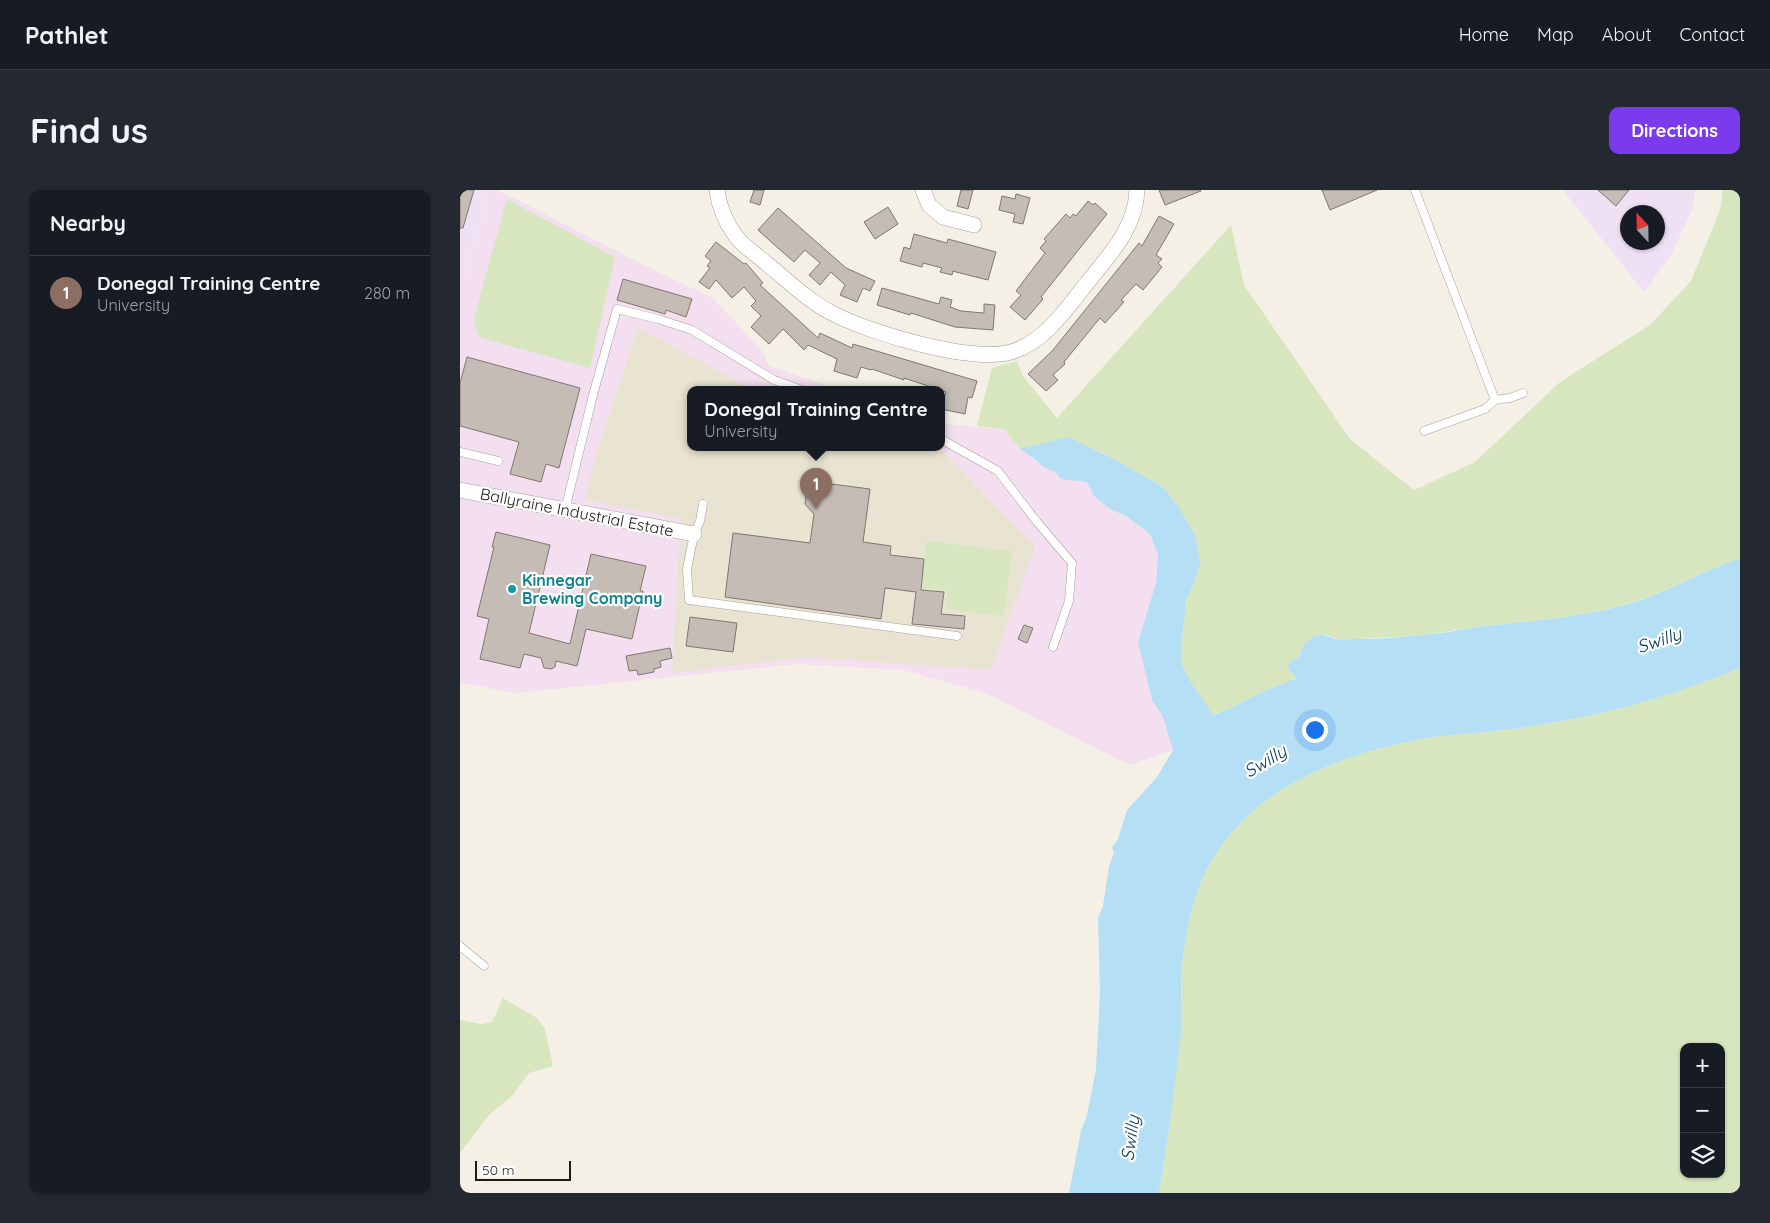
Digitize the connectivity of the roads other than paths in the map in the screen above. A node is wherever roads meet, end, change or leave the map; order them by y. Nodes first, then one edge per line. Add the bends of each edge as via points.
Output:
1 (717, 190) edge
2 (923, 190) edge
3 (1137, 190) edge
4 (1415, 190) edge
5 (974, 225) dead end
6 (791, 386) edge
7 (1524, 393) dead end
8 (1495, 400) junction
9 (1424, 431) dead end
10 (945, 441) edge
11 (460, 452) edge
12 (498, 461) dead end
13 (460, 490) edge
14 (703, 504) dead end
15 (565, 510) junction
16 (694, 534) junction
17 (957, 636) dead end
18 (1053, 647) dead end
19 (460, 946) edge
20 (484, 966) dead end

1 - 3 street via 718,204 736,237 830,313 858,326 903,339 952,351 992,355 1026,346 1065,310 1122,238 1134,214
2 - 5 street via 929,205 943,217
4 - 8 lane
6 - 15 lane via 774,380 692,330 617,309
7 - 8 lane
8 - 9 lane via 1485,409
10 - 18 lane via 998,471 1072,563 1069,602
11 - 12 lane
13 - 15 street, Ballyraine Industrial Estate
14 - 16 lane
15 - 16 street, Ballyraine Industrial Estate
16 - 17 lane via 687,569 689,600
19 - 20 lane

